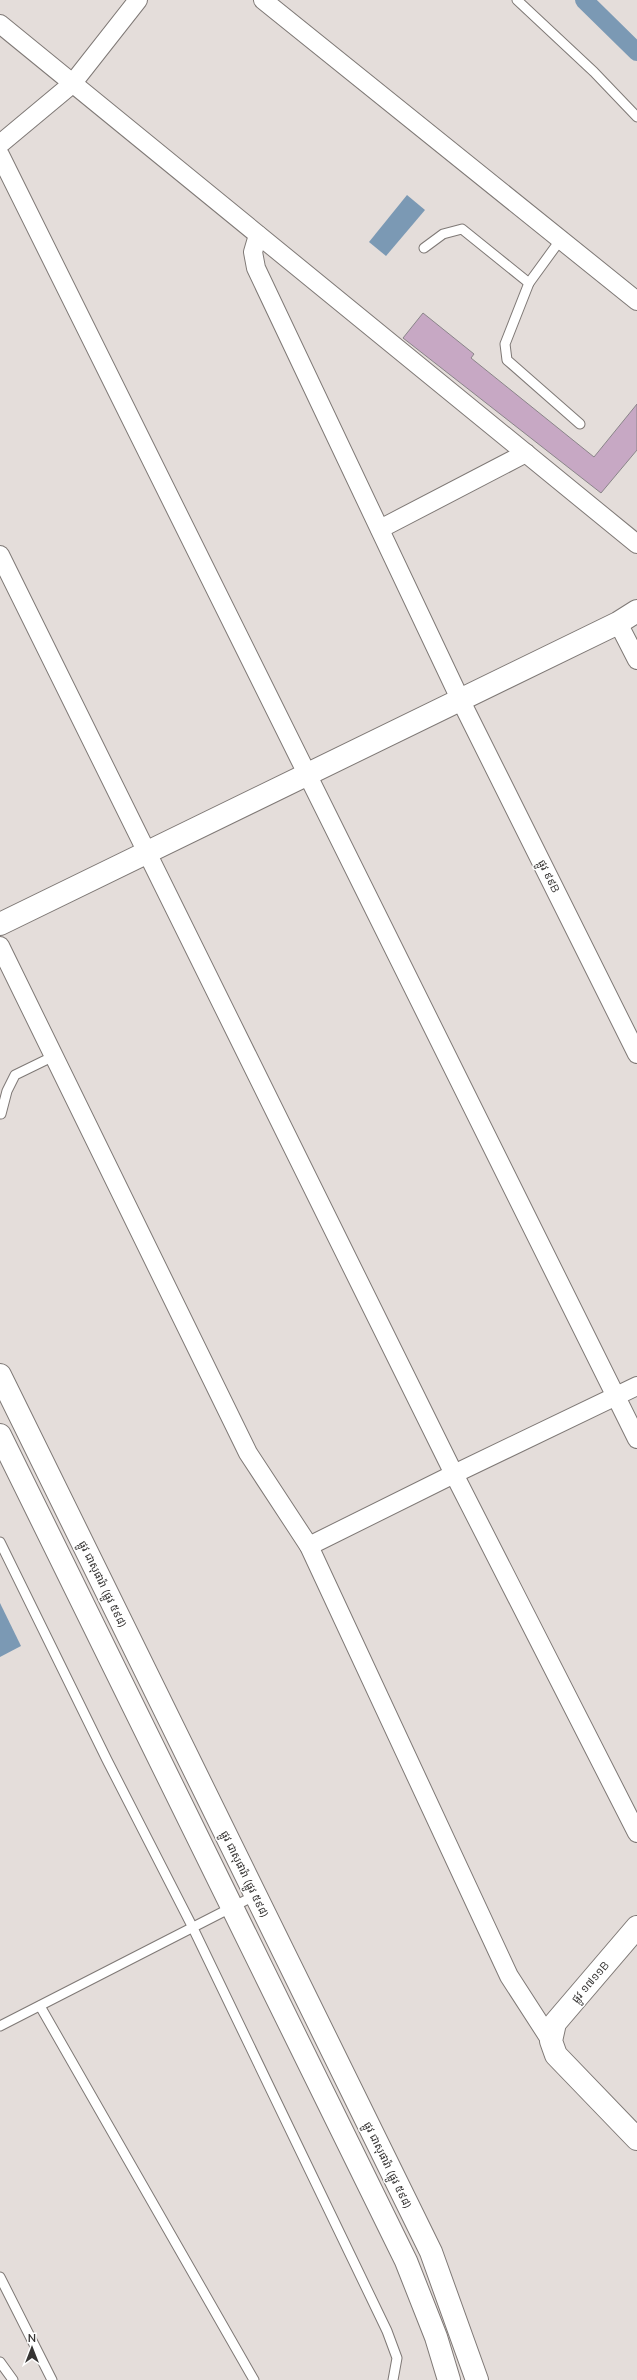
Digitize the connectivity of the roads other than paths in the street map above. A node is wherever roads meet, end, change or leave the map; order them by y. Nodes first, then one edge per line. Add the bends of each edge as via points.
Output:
1 (138, 0) edge
2 (263, 0) edge
3 (517, 0) edge
4 (0, 24) edge
5 (72, 84) junction
6 (637, 116) edge
7 (0, 144) edge
8 (0, 155) edge
9 (258, 235) junction
10 (561, 239) junction
11 (424, 248) dead end
12 (529, 283) junction
13 (637, 301) edge
14 (580, 424) dead end
15 (526, 453) junction
16 (380, 529) junction
17 (637, 544) edge
18 (0, 555) edge
19 (637, 611) edge
20 (618, 623) junction
21 (637, 660) edge
22 (460, 699) junction
23 (307, 776) junction
24 (148, 850) junction
25 (0, 924) edge
26 (0, 946) edge
27 (637, 1054) edge
28 (54, 1056) junction
29 (1, 1114) dead end
30 (1, 1380) edge
31 (637, 1386) edge
32 (616, 1397) junction
33 (0, 1435) edge
34 (637, 1439) edge
35 (454, 1474) junction
36 (0, 1542) edge
37 (308, 1546) junction
38 (637, 1833) edge
39 (256, 1895) junction
40 (232, 1907) junction
41 (192, 1926) junction
42 (637, 1927) edge
43 (40, 2006) junction
44 (0, 2026) edge
45 (551, 2041) junction
46 (637, 2139) edge
47 (0, 2277) edge
48 (0, 2362) edge
49 (13, 2380) edge
50 (52, 2380) edge
51 (254, 2380) edge
52 (393, 2380) edge
53 (450, 2380) edge
54 (477, 2380) edge

1 - 5 street
2 - 10 street
3 - 6 lane
4 - 5 street
5 - 7 street
5 - 9 street
8 - 23 street
9 - 15 street
9 - 16 street, ផ្លូវ ៩៩B via 253,252 256,268
10 - 12 lane
10 - 13 street
11 - 12 lane via 443,234 462,229
12 - 14 lane via 505,344 507,360
15 - 16 street
15 - 17 street
16 - 22 street, ផ្លូវ ៩៩B
18 - 24 street
19 - 20 main road
20 - 21 street
20 - 22 main road
22 - 23 main road
22 - 27 street, ផ្លូវ ៩៩B
23 - 24 main road
23 - 32 street
24 - 25 main road
24 - 35 street
26 - 28 street
28 - 29 lane via 15,1075 7,1091
28 - 37 street via 248,1453
30 - 39 main road, ផ្លូវ ជាសុផារ៉ា (ផ្លូវ ៥៩៨)
31 - 32 street
32 - 34 street
32 - 35 street
33 - 40 main road
35 - 37 street
35 - 38 street
36 - 41 lane
37 - 45 street via 509,1976
39 - 40 lane
39 - 54 main road, ផ្លូវ ជាសុផារ៉ា (ផ្លូវ ៥៩៨) via 430,2252
40 - 41 lane
40 - 53 main road via 406,2261
41 - 43 lane
41 - 52 lane via 387,2331 397,2358
42 - 45 main road, ផ្លូវ ១៧១១B via 555,2023
43 - 44 lane
43 - 51 lane
45 - 46 main road via 556,2055
47 - 50 lane
48 - 49 lane

